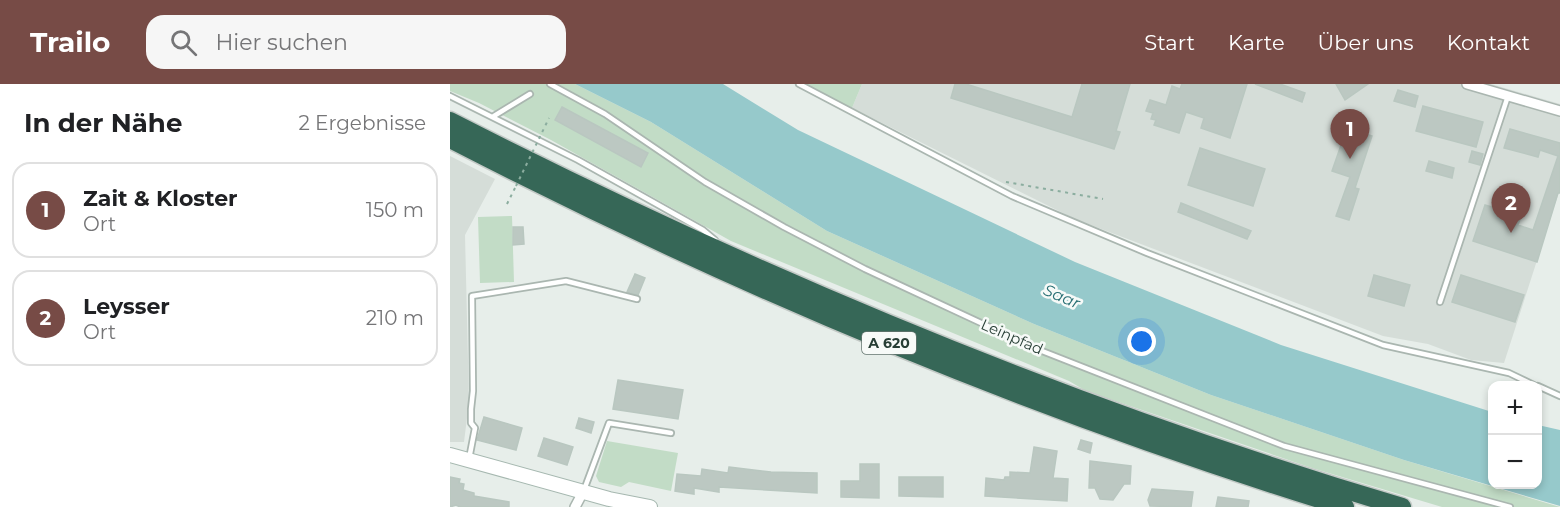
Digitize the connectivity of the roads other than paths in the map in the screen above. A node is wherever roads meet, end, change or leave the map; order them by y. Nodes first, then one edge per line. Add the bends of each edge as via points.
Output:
1 (550, 84) edge
2 (799, 84) edge
3 (1467, 84) edge
4 (1511, 84) edge
5 (530, 94) dead end
6 (450, 96) edge
7 (1508, 96) junction
8 (1560, 111) edge
9 (494, 116) junction
10 (450, 121) edge
11 (450, 139) edge
12 (737, 260) junction
13 (636, 299) dead end
14 (1440, 302) dead end
15 (1526, 381) edge
16 (1542, 388) edge
17 (1560, 396) edge
18 (671, 433) dead end
19 (450, 455) edge
20 (469, 459) junction
21 (583, 492) junction
22 (575, 507) edge
23 (650, 507) edge
24 (1345, 507) edge
25 (1402, 507) edge
26 (1510, 507) edge

1 - 26 lane, Leinpfad via 605,114 685,170 784,226 865,269 1037,349 1284,446
2 - 15 lane via 1012,196 1147,253 1383,345 1509,373
3 - 7 street
4 - 7 street
5 - 9 lane
6 - 9 lane
7 - 8 street
7 - 14 lane
9 - 12 lane via 703,230
10 - 12 highway, A 620
11 - 24 highway, A 620 via 664,244 870,335 1073,414
12 - 25 highway, A 620 via 877,321 1068,396
13 - 20 lane via 566,281 472,296 471,423 476,428
16 - 17 lane
18 - 21 lane via 609,423
19 - 20 street
20 - 21 street
21 - 22 street
21 - 23 street

